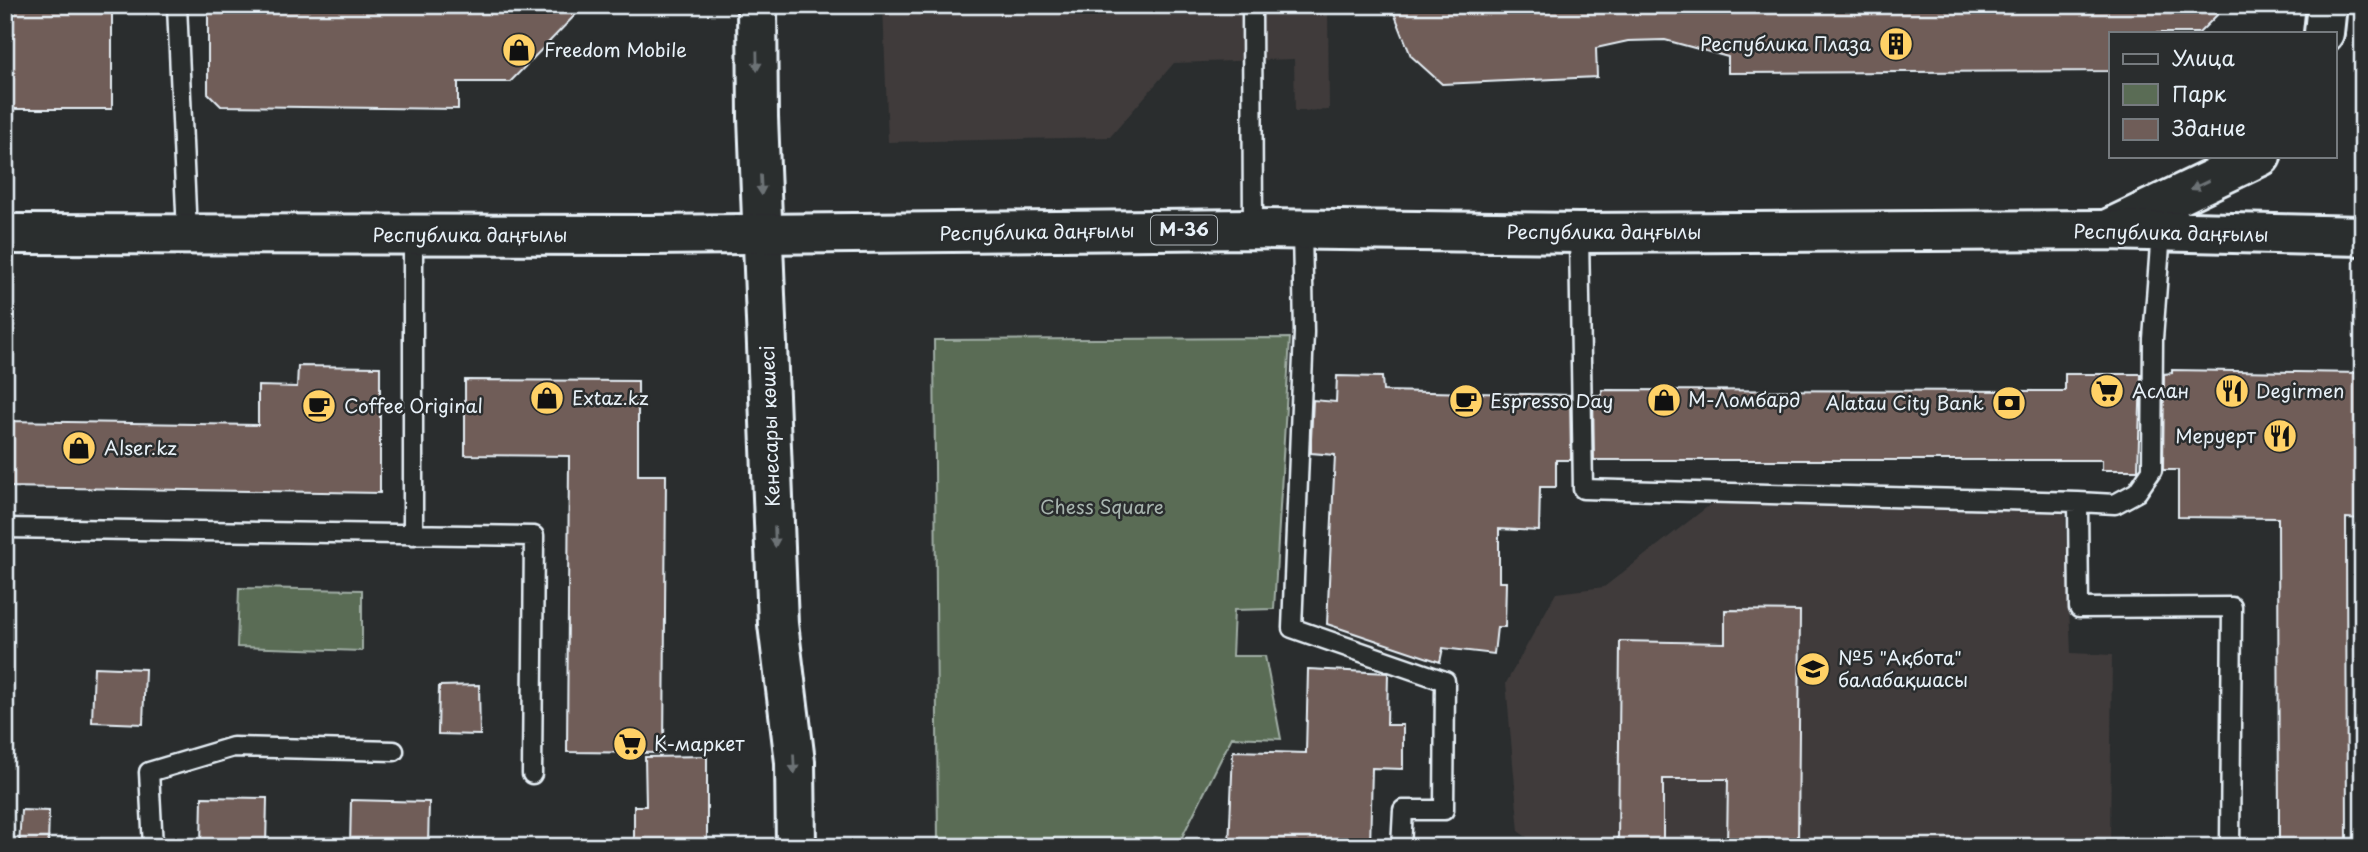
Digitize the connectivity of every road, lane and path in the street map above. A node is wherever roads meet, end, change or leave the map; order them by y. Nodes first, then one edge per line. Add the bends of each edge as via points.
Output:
1 (177, 5) edge
2 (757, 5) edge
3 (1252, 5) edge
4 (2327, 5) edge
5 (2324, 32) edge
6 (2257, 158) edge
7 (1252, 229) junction
8 (1302, 230) junction
9 (2106, 230) junction
10 (2161, 232) junction
11 (1579, 233) junction
12 (5, 234) edge
13 (187, 234) junction
14 (764, 234) junction
15 (413, 235) junction
16 (2363, 236) edge
17 (2078, 502) junction
18 (5, 528) edge
19 (413, 535) junction
20 (394, 751) dead end
21 (532, 774) dead end
22 (153, 847) edge
23 (796, 847) edge
24 (1401, 847) edge
25 (2230, 847) edge

1 - 13 lane
2 -> 14 main road, Кенесары көшесі
3 - 7 lane
4 - 5 main road
6 -> 9 main road
7 - 8 main road, Республика даңғылы / M-36
7 - 14 main road, Республика даңғылы / M-36
8 - 11 main road, Республика даңғылы / M-36
8 - 24 lane via 1304,332 1292,628 1445,681 1444,810 1403,810
9 - 10 main road, Республика даңғылы / M-36
9 - 11 main road, Республика даңғылы / M-36
10 - 16 main road, Республика даңғылы / M-36
10 - 17 lane via 2153,339 2152,470 2137,492 2115,504
11 - 17 lane via 1583,489
12 - 13 main road, Республика даңғылы / M-36
13 - 15 main road, Республика даңғылы / M-36
14 - 15 main road, Республика даңғылы / M-36
14 -> 23 main road, Кенесары көшесі via 778,624 795,762
15 - 19 lane
17 - 25 lane via 2078,608 2232,607
18 - 19 lane
19 - 21 lane via 534,536
20 - 22 lane via 233,747 149,772

